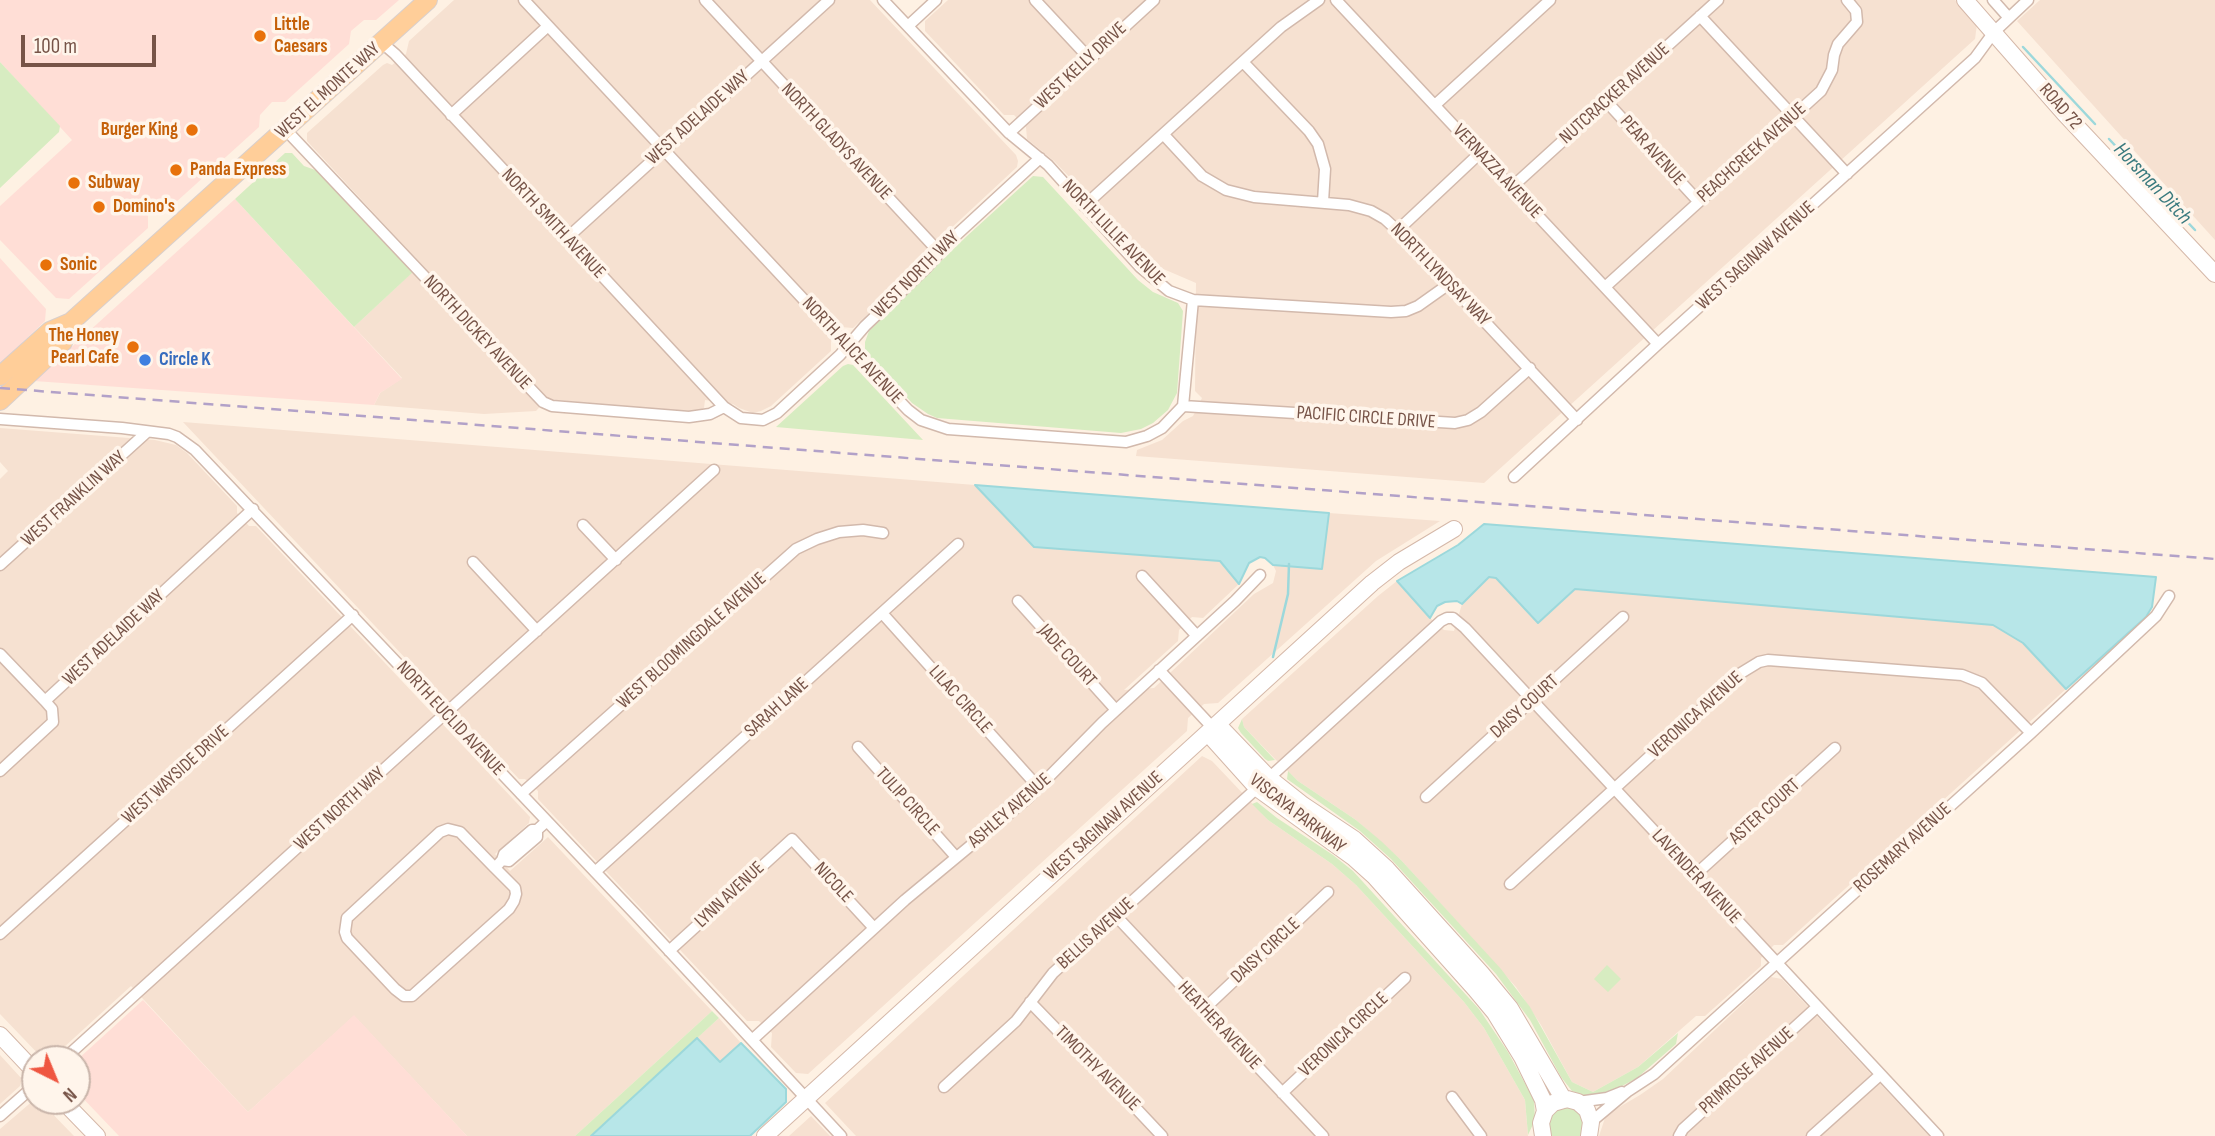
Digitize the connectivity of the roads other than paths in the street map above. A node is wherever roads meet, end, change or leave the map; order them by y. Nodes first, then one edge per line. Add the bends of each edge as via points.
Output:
1 (428, 0) edge
2 (524, 0) edge
3 (705, 0) edge
4 (829, 0) edge
5 (883, 0) edge
6 (936, 0) edge
7 (1035, 0) edge
8 (1154, 0) edge
9 (1319, 0) edge
10 (1336, 0) edge
11 (1718, 0) edge
12 (1847, 0) edge
13 (1965, 0) edge
14 (1993, 0) edge
15 (2028, 0) edge
16 (1542, 2) edge
17 (1700, 16) junction
18 (2009, 18) junction
19 (548, 26) junction
20 (908, 26) junction
21 (1994, 32) junction
22 (381, 42) junction
23 (1089, 58) junction
24 (761, 61) junction
25 (1243, 62) junction
26 (1606, 101) junction
27 (1435, 105) junction
28 (451, 115) junction
29 (1792, 117) junction
30 (285, 129) junction
31 (1009, 132) junction
32 (1164, 135) junction
33 (664, 149) junction
34 (1480, 153) junction
35 (1040, 158) junction
36 (1847, 174) junction
37 (1511, 187) junction
38 (1698, 201) junction
39 (1323, 202) junction
40 (1084, 206) junction
41 (1398, 230) junction
42 (567, 238) junction
43 (939, 252) junction
44 (2215, 274) edge
45 (1449, 284) junction
46 (1605, 287) junction
47 (1193, 300) junction
48 (71, 322) junction
49 (1658, 344) junction
50 (848, 347) junction
51 (1530, 368) junction
52 (0, 376) edge
53 (0, 401) edge
54 (1183, 406) junction
55 (724, 407) junction
56 (0, 419) edge
57 (1577, 420) junction
58 (147, 432) junction
59 (714, 470) dead end
60 (1514, 477) dead end
61 (253, 509) junction
62 (583, 525) dead end
63 (1454, 529) dead end
64 (883, 533) dead end
65 (958, 544) dead end
66 (616, 560) junction
67 (473, 562) dead end
68 (0, 565) edge
69 (1261, 575) dead end
70 (1142, 576) dead end
71 (2169, 596) dead end
72 (1018, 601) dead end
73 (882, 613) junction
74 (353, 615) junction
75 (1623, 617) dead end
76 (1453, 618) joint
77 (537, 631) junction
78 (1197, 636) junction
79 (0, 654) edge
80 (1159, 670) junction
81 (45, 701) junction
82 (1532, 701) junction
83 (1116, 710) junction
84 (446, 714) junction
85 (1212, 727) junction
86 (2031, 733) junction
87 (858, 747) dead end
88 (1835, 748) dead end
89 (0, 771) edge
90 (1263, 783) junction
91 (1039, 788) junction
92 (1613, 788) junction
93 (521, 794) junction
94 (1426, 797) dead end
95 (547, 821) junction
96 (792, 839) joint
97 (1334, 843) junction
98 (956, 857) junction
99 (498, 864) junction
100 (1387, 869) junction
101 (595, 873) junction
102 (1695, 875) junction
103 (1510, 884) dead end
104 (1328, 892) dead end
105 (1116, 916) junction
106 (874, 928) junction
107 (0, 934) edge
108 (669, 951) junction
109 (1777, 963) junction
110 (1405, 978) dead end
111 (1030, 1002) junction
112 (1817, 1007) junction
113 (1204, 1009) junction
114 (0, 1035) edge
115 (752, 1040) junction
116 (80, 1045) edge
117 (21, 1057) edge
118 (1880, 1074) junction
119 (944, 1087) dead end
120 (1628, 1091) junction
121 (1282, 1093) junction
122 (21, 1097) edge
123 (1452, 1097) dead end
124 (805, 1098) junction
125 (1571, 1101) junction
126 (1545, 1111) junction
127 (77, 1115) edge
128 (0, 1116) edge
129 (1590, 1129) edge
130 (1539, 1134) edge
131 (97, 1136) edge
132 (765, 1136) edge
133 (841, 1136) edge
134 (1162, 1136) edge
135 (1323, 1136) edge
136 (1481, 1136) edge
137 (1679, 1136) edge
138 (1812, 1136) edge
139 (1938, 1136) edge

1 - 22 main road, WEST EL MONTE WAY
2 - 19 street, NORTH ALICE AVENUE
3 - 24 street, NORTH GLADYS AVENUE
4 - 24 street, WEST ADELAIDE WAY
5 - 20 street, NORTH LILLIE AVENUE
6 - 20 street
7 - 23 street
8 - 23 street, WEST KELLY DRIVE
9 - 25 street
10 - 27 street, VERNAZZA AVENUE
11 - 17 street, NUTCRACKER AVENUE
12 - 29 street, PEACHCREEK AVENUE via 1857,10 1857,22 1838,44 1828,82
13 - 21 street, ROAD 72
14 - 18 street
15 - 18 street, WEST SAGINAW AVENUE
16 - 27 street
17 - 26 street, NUTCRACKER AVENUE
17 - 29 street
18 - 21 street, WEST SAGINAW AVENUE
19 - 28 street
19 - 33 street, NORTH ALICE AVENUE
20 - 31 street, NORTH LILLIE AVENUE
21 - 36 street, WEST SAGINAW AVENUE via 1975,58
21 - 44 street, ROAD 72
22 - 28 street, NORTH SMITH AVENUE
22 - 30 main road, WEST EL MONTE WAY
23 - 31 street, WEST KELLY DRIVE
24 - 33 street, WEST ADELAIDE WAY
24 - 43 street, NORTH GLADYS AVENUE
25 - 32 street
25 - 39 street via 1318,144 1325,169
26 - 37 street, NUTCRACKER AVENUE
26 - 38 street, PEAR AVENUE
27 - 34 street, VERNAZZA AVENUE
28 - 42 street, NORTH SMITH AVENUE
29 - 36 street
29 - 38 street, PEACHCREEK AVENUE
30 - 48 main road, WEST EL MONTE WAY
30 - 55 street, NORTH DICKEY AVENUE via 543,402 689,417
31 - 35 street, NORTH LILLIE AVENUE
32 - 39 street, NORTH LYNDSAY WAY via 1202,176 1226,190
32 - 40 street
33 - 42 street, WEST ADELAIDE WAY
33 - 50 street, NORTH ALICE AVENUE
34 - 37 street, VERNAZZA AVENUE
34 - 41 street
35 - 40 street, NORTH LILLIE AVENUE
35 - 43 street, WEST NORTH WAY
36 - 49 street, WEST SAGINAW AVENUE
37 - 46 street, VERNAZZA AVENUE
38 - 46 street, PEACHCREEK AVENUE
39 - 41 street, NORTH LYNDSAY WAY via 1371,211
40 - 47 street, NORTH LILLIE AVENUE via 1151,277
41 - 45 street, NORTH LYNDSAY WAY
42 - 55 street, NORTH SMITH AVENUE
43 - 50 street, WEST NORTH WAY
45 - 47 street, NORTH LILLIE AVENUE via 1418,306 1391,312
45 - 51 street, NORTH LYNDSAY WAY
46 - 49 street, VERNAZZA AVENUE
47 - 54 street
48 - 52 main road, WEST EL MONTE WAY via 50,331
48 - 53 main road, WEST EL MONTE WAY via 62,342
49 - 57 street, WEST SAGINAW AVENUE
50 - 54 street, NORTH ALICE AVENUE via 908,410 948,429 1126,442 1163,428
50 - 55 street, WEST NORTH WAY via 771,417 741,418
51 - 54 street, PACIFIC CIRCLE DRIVE via 1481,412 1455,423
51 - 57 street, NORTH LYNDSAY WAY
56 - 58 street, NORTH EUCLID AVENUE
57 - 60 street, WEST SAGINAW AVENUE
58 - 61 street, NORTH EUCLID AVENUE via 169,434 185,442
58 - 68 street, WEST FRANKLIN WAY
59 - 66 street, WEST NORTH WAY
61 - 74 street, NORTH EUCLID AVENUE
61 - 81 street, WEST ADELAIDE WAY
62 - 66 street
63 - 85 street, WEST SAGINAW AVENUE via 1385,572
64 - 93 street, WEST BLOOMINGDALE AVENUE via 839,531 796,549
65 - 73 street, SARAH LANE
66 - 77 street, WEST NORTH WAY
67 - 77 street
69 - 78 street, ASHLEY AVENUE
70 - 78 street
71 - 86 street, ROSEMARY AVENUE via 2156,617
72 - 83 street, JADE COURT
73 - 91 street, LILAC CIRCLE
73 - 101 street, SARAH LANE
74 - 84 street, NORTH EUCLID AVENUE
74 - 107 street, WEST WAYSIDE DRIVE
75 - 82 street, DAISY COURT
76 - 82 street, LAVENDER AVENUE
76 - 90 street, BELLIS AVENUE via 1441,621
77 - 84 street, WEST NORTH WAY
78 - 80 street, ASHLEY AVENUE
79 - 81 street
80 - 83 street, ASHLEY AVENUE
80 - 85 street
81 - 89 street, WEST ADELAIDE WAY via 52,709 53,722
82 - 92 street, LAVENDER AVENUE
82 - 94 street, DAISY COURT
83 - 91 street, ASHLEY AVENUE
84 - 93 street, NORTH EUCLID AVENUE
84 - 116 street, WEST NORTH WAY
85 - 90 street, VISCAYA PARKWAY via 1223,730
85 - 124 street, WEST SAGINAW AVENUE
86 - 92 street, VERONICA AVENUE via 1982,683 1962,675 1768,660 1741,673
86 - 109 street, ROSEMARY AVENUE
87 - 98 street, TULIP CIRCLE
88 - 102 street, ASTER COURT
90 - 97 street, VISCAYA PARKWAY via 1300,820
90 - 100 street, VISCAYA PARKWAY via 1354,839
90 - 105 street, BELLIS AVENUE
91 - 98 street, ASHLEY AVENUE
92 - 102 street, LAVENDER AVENUE
92 - 103 street, VERONICA AVENUE
93 - 95 street, NORTH EUCLID AVENUE
95 - 99 street via 531,830
95 - 101 street, NORTH EUCLID AVENUE
96 - 106 street, NICOLE
96 - 108 street, LYNN AVENUE
97 - 100 street via 1345,844 1377,872
97 - 126 street, VISCAYA PARKWAY via 1374,876 1494,1013 1522,1057
98 - 106 street, ASHLEY AVENUE
99 - 99 street via 516,894 509,909 412,996 395,989 347,938 347,919 440,832 460,832
100 - 125 street, VISCAYA PARKWAY via 1510,1008
101 - 108 street, NORTH EUCLID AVENUE
102 - 109 street, LAVENDER AVENUE
104 - 113 street, DAISY CIRCLE
105 - 111 street, BELLIS AVENUE via 1053,973
105 - 113 street, HEATHER AVENUE
106 - 115 street, ASHLEY AVENUE
108 - 115 street, NORTH EUCLID AVENUE
109 - 112 street, LAVENDER AVENUE
109 - 120 street, ROSEMARY AVENUE via 1654,1074
110 - 121 street, VERONICA CIRCLE
111 - 119 street, BELLIS AVENUE via 1008,1029
111 - 134 street, TIMOTHY AVENUE
112 - 118 street, LAVENDER AVENUE
112 - 137 street, PRIMROSE AVENUE
113 - 121 street, HEATHER AVENUE
114 - 117 street
115 - 124 street, NORTH EUCLID AVENUE
118 - 138 street
118 - 139 street, LAVENDER AVENUE
120 - 125 street, ROSEMARY AVENUE
120 - 129 street, ROSEMARY AVENUE
121 - 135 street, HEATHER AVENUE
122 - 128 street
123 - 136 street
124 - 132 street, WEST SAGINAW AVENUE
124 - 133 street, NORTH EUCLID AVENUE
125 - 126 street via 1553,1103
125 - 129 street, VISCAYA PARKWAY via 1587,1110
126 - 130 street
127 - 131 street

